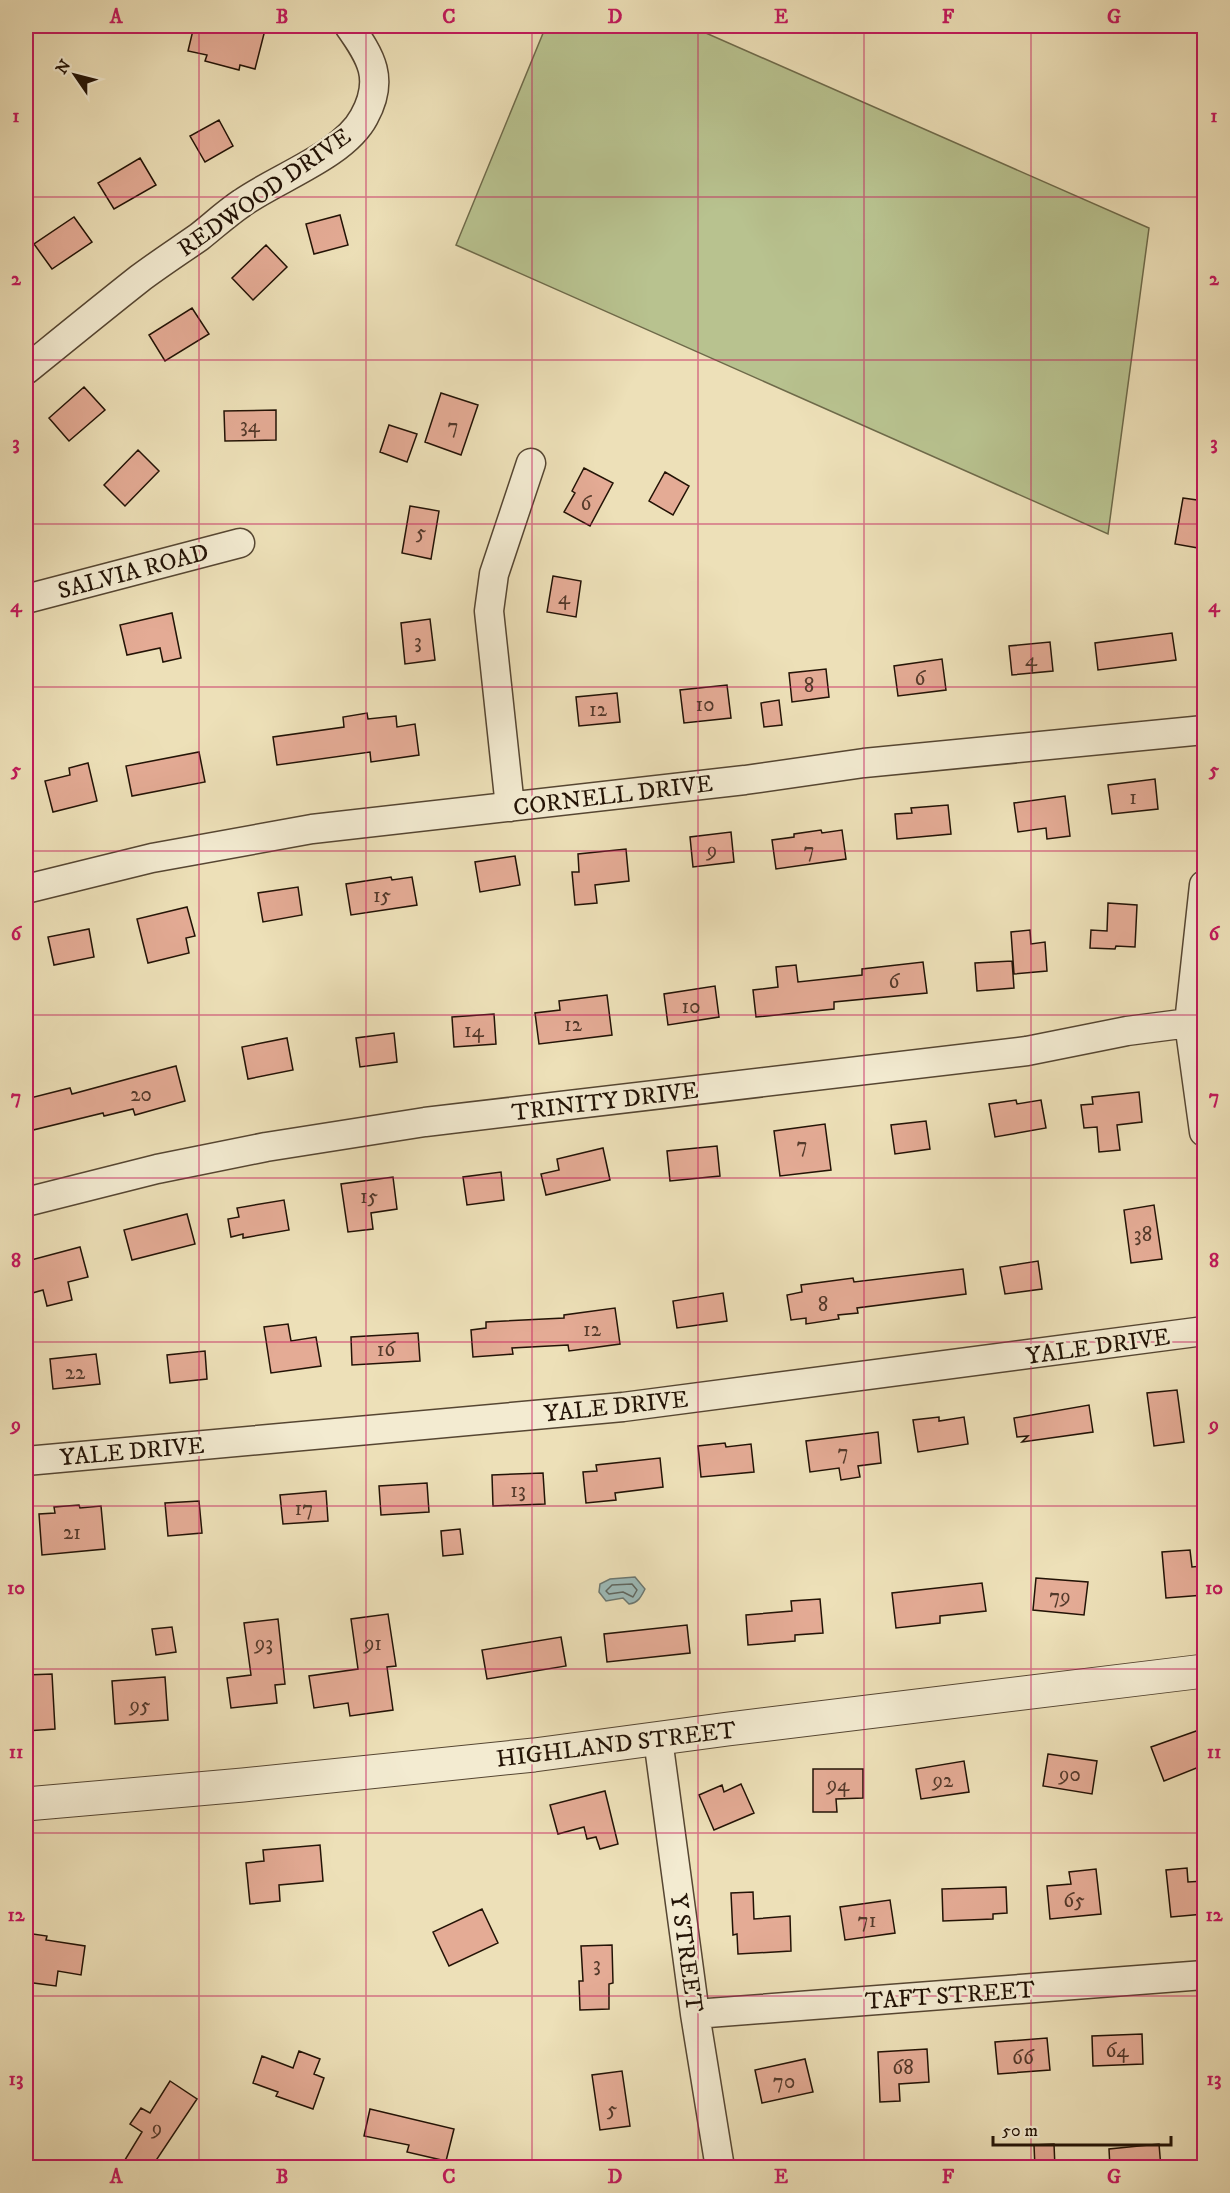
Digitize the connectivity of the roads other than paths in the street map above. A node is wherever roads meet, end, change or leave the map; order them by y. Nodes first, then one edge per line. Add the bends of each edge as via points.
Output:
1 (349, 26) edge
2 (26, 370) edge
3 (531, 463) dead end
4 (240, 543) dead end
5 (26, 599) edge
6 (1204, 730) edge
7 (510, 807) junction
8 (1204, 885) edge
9 (26, 889) edge
10 (1188, 1023) junction
11 (1204, 1132) edge
12 (26, 1202) edge
13 (1204, 1331) edge
14 (26, 1461) edge
15 (1204, 1671) edge
16 (658, 1738) junction
17 (26, 1804) edge
18 (1204, 1975) edge
19 (695, 2014) junction
20 (720, 2168) edge

1 - 2 street, REDWOOD DRIVE via 374,70 372,97 354,132 318,159 241,203
3 - 7 street via 494,574 489,611
4 - 5 street, SALVIA ROAD
6 - 7 street, CORNELL DRIVE via 864,763
7 - 9 street, CORNELL DRIVE via 312,829 152,858
8 - 10 street
10 - 11 street
10 - 12 street, TRINITY DRIVE via 1027,1051 425,1122 266,1147
13 - 14 street, YALE DRIVE via 623,1407
15 - 16 street, HIGHLAND STREET
16 - 17 street, HIGHLAND STREET via 345,1776
16 - 19 street, Y STREET
18 - 19 street, TAFT STREET
19 - 20 street, Y STREET

